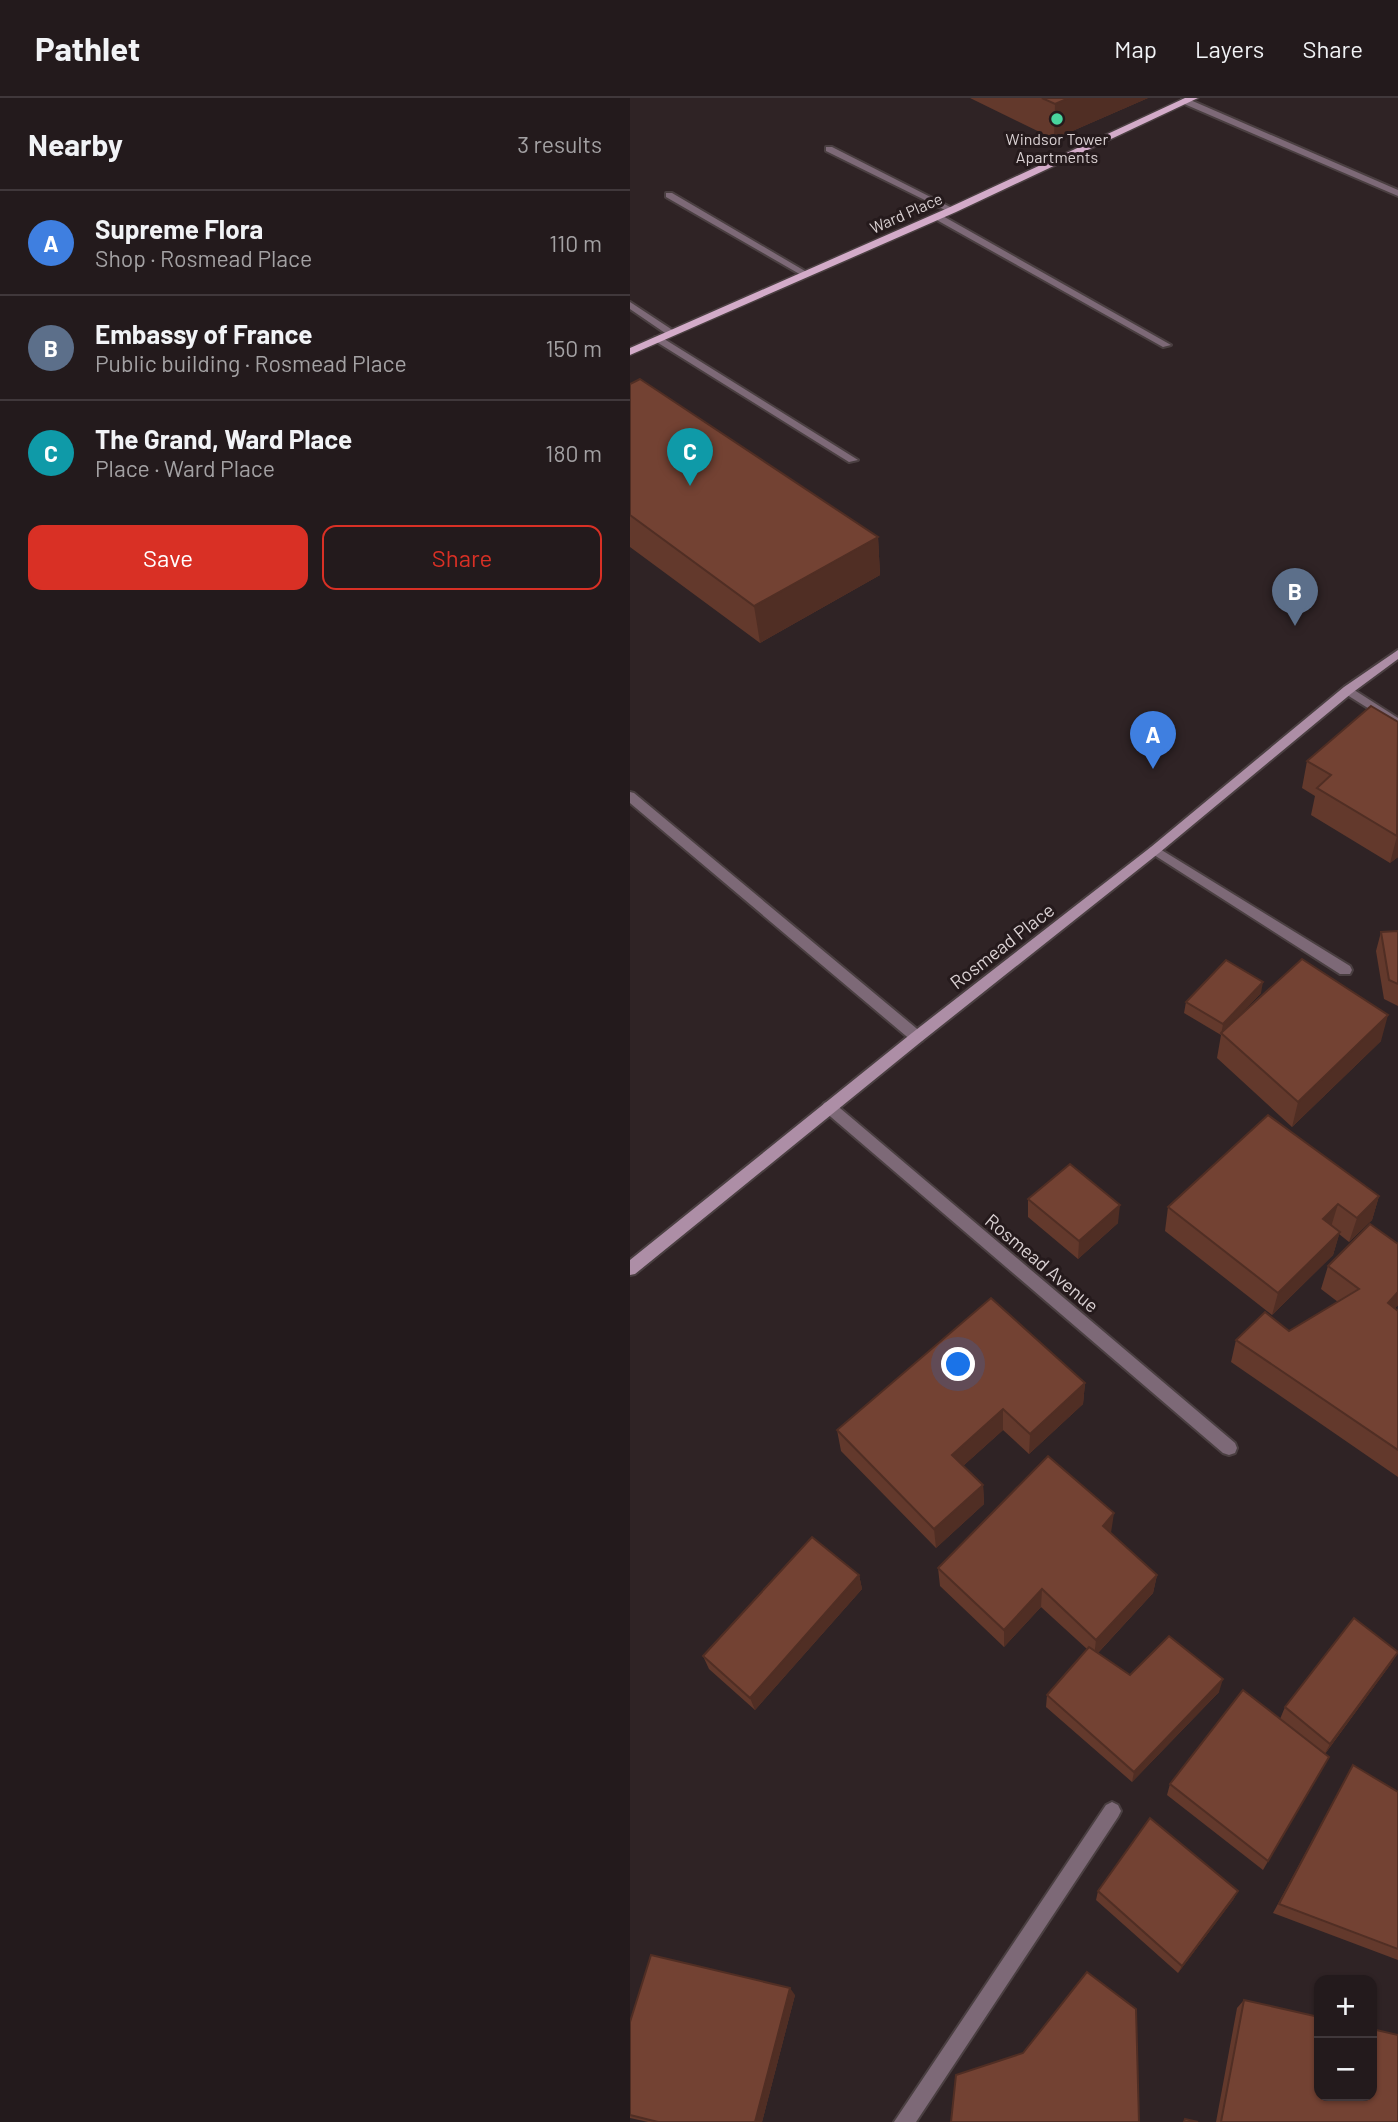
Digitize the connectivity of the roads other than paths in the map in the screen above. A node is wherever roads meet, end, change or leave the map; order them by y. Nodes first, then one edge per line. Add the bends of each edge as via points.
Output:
1 (1189, 100) edge
2 (829, 149) dead end
3 (1398, 193) edge
4 (669, 195) dead end
5 (952, 211) junction
6 (938, 216) junction
7 (806, 275) junction
8 (630, 305) edge
9 (671, 334) junction
10 (658, 339) junction
11 (1166, 345) dead end
12 (630, 352) edge
13 (853, 460) dead end
14 (1398, 654) edge
15 (1349, 690) junction
16 (1398, 723) edge
17 (630, 796) edge
18 (1155, 850) junction
19 (1345, 970) dead end
20 (917, 1037) junction
21 (830, 1107) junction
22 (630, 1269) edge
23 (1229, 1448) dead end
24 (1112, 1811) dead end
25 (904, 2122) edge

1 - 3 street
1 - 5 main road, Ward Place
2 - 5 street
4 - 7 street
5 - 6 main road, Ward Place
6 - 7 main road, Ward Place
6 - 11 street
7 - 9 main road, Ward Place
8 - 9 street
9 - 10 main road, Ward Place
10 - 12 main road, Ward Place
10 - 13 street
14 - 15 street, Rosmead Place
15 - 16 street
15 - 18 street, Rosmead Place
17 - 20 street
18 - 19 street
18 - 20 street, Rosmead Place
20 - 21 street, Rosmead Place
21 - 22 street, Rosmead Place
21 - 23 street, Rosmead Avenue
24 - 25 street

